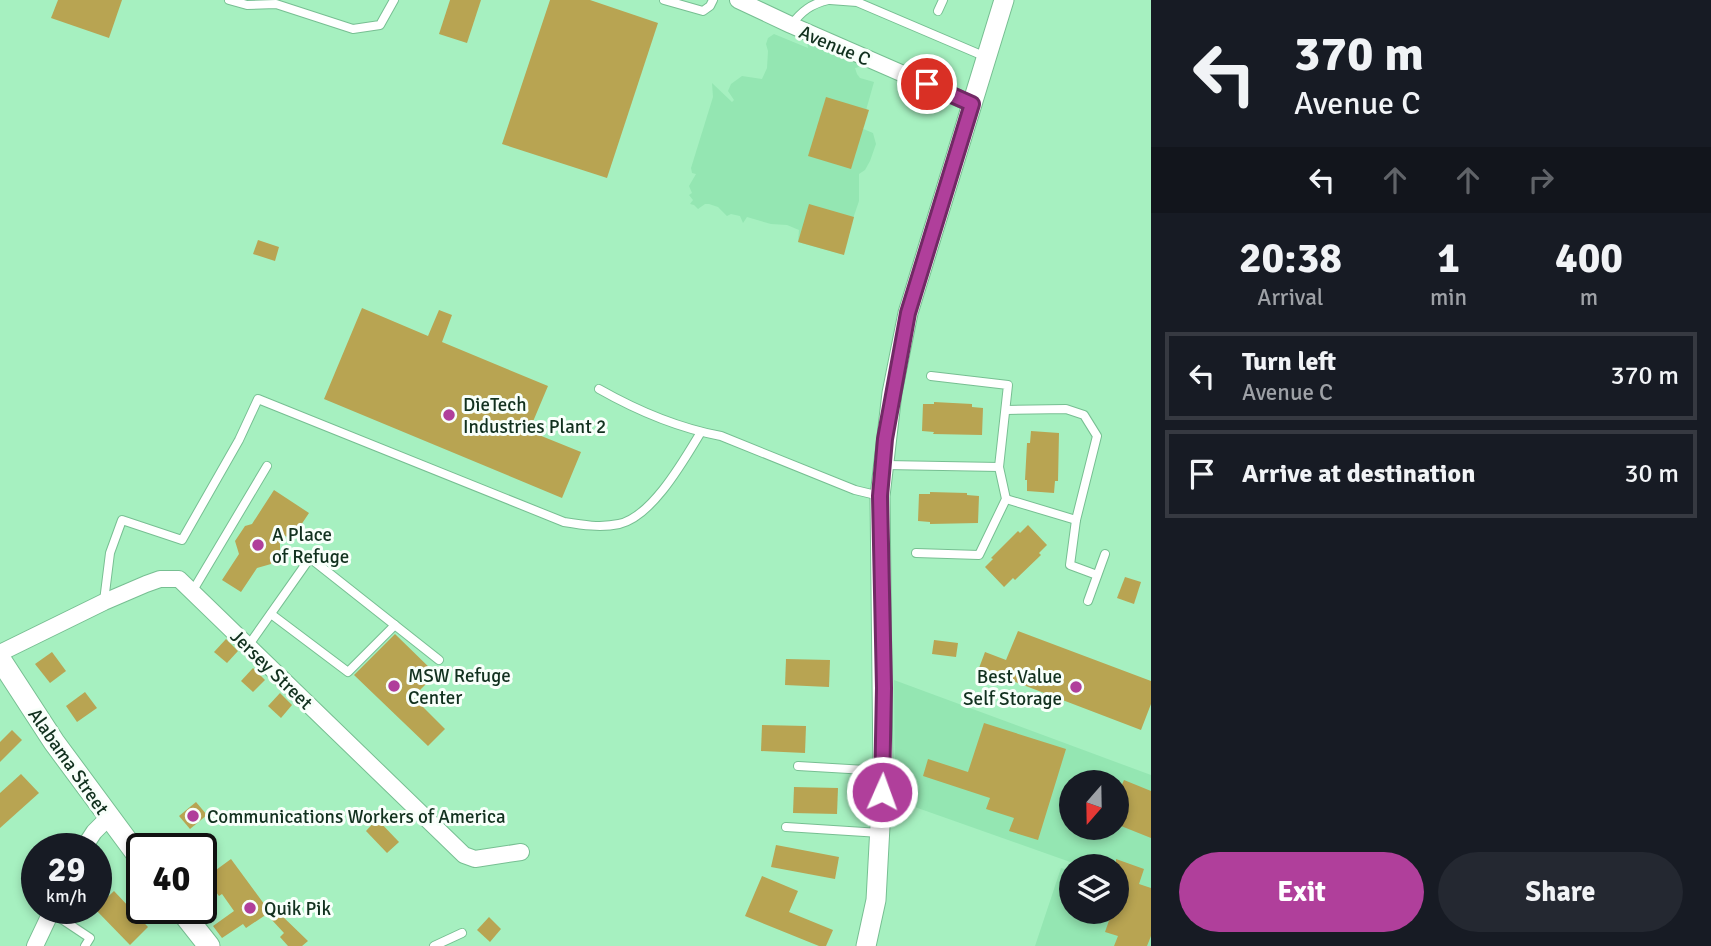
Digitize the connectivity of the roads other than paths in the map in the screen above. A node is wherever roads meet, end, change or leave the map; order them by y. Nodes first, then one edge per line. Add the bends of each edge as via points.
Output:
1 (229, 0) edge
2 (394, 0) edge
3 (664, 0) edge
4 (713, 0) edge
5 (738, 0) edge
6 (829, 0) edge
7 (943, 0) edge
8 (1004, 0) edge
9 (938, 11) dead end
10 (791, 26) junction
11 (986, 57) junction
12 (972, 104) junction
13 (930, 376) dead end
14 (598, 389) dead end
15 (1006, 410) junction
16 (701, 432) junction
17 (883, 465) junction
18 (267, 466) dead end
19 (999, 467) junction
20 (880, 496) junction
21 (1006, 499) junction
22 (1076, 520) junction
23 (916, 552) dead end
24 (1105, 554) dead end
25 (1097, 575) junction
26 (192, 592) junction
27 (104, 601) junction
28 (1088, 601) dead end
29 (271, 614) junction
30 (395, 625) junction
31 (248, 646) junction
32 (0, 653) edge
33 (0, 659) edge
34 (439, 660) dead end
35 (798, 766) dead end
36 (883, 771) junction
37 (108, 818) junction
38 (786, 827) dead end
39 (93, 833) edge
40 (880, 833) junction
41 (126, 840) edge
42 (521, 852) dead end
43 (45, 924) edge
44 (71, 924) edge
45 (192, 924) edge
46 (462, 933) dead end
47 (35, 946) edge
48 (85, 946) edge
49 (209, 946) edge
50 (434, 946) edge
51 (866, 946) edge

1 - 2 lane via 276,4 353,29 380,25
3 - 4 lane via 703,11
5 - 10 street, Avenue C
6 - 10 lane via 814,3
6 - 11 lane via 857,2
7 - 9 lane
8 - 11 street
10 - 12 street, Avenue C
11 - 12 street
12 - 17 street via 908,313
13 - 15 lane via 1008,385
14 - 16 lane
15 - 19 lane
15 - 22 lane via 1066,409 1084,415 1097,436
16 - 20 lane
16 - 27 lane via 643,512 620,524 590,526 564,522 258,399 182,540 122,520 110,553
17 - 19 lane
17 - 20 street
18 - 26 lane
19 - 21 lane
20 - 36 street
21 - 22 lane
21 - 23 lane via 979,555
22 - 25 lane via 1070,565
24 - 25 lane
25 - 28 lane
26 - 27 street, Jersey Street via 179,579 160,579
26 - 31 street, Jersey Street
27 - 32 street, Jersey Street
29 - 30 lane via 348,672
29 - 30 lane via 310,558
29 - 31 lane
30 - 34 lane
31 - 42 street, Jersey Street via 464,855 475,859
33 - 37 main road, Alabama Street
35 - 36 lane
36 - 40 street
37 - 39 street
37 - 41 main road, Alabama Street
38 - 40 lane
40 - 51 street via 876,900
43 - 47 street
44 - 48 lane via 90,938
45 - 49 main road
46 - 50 lane

